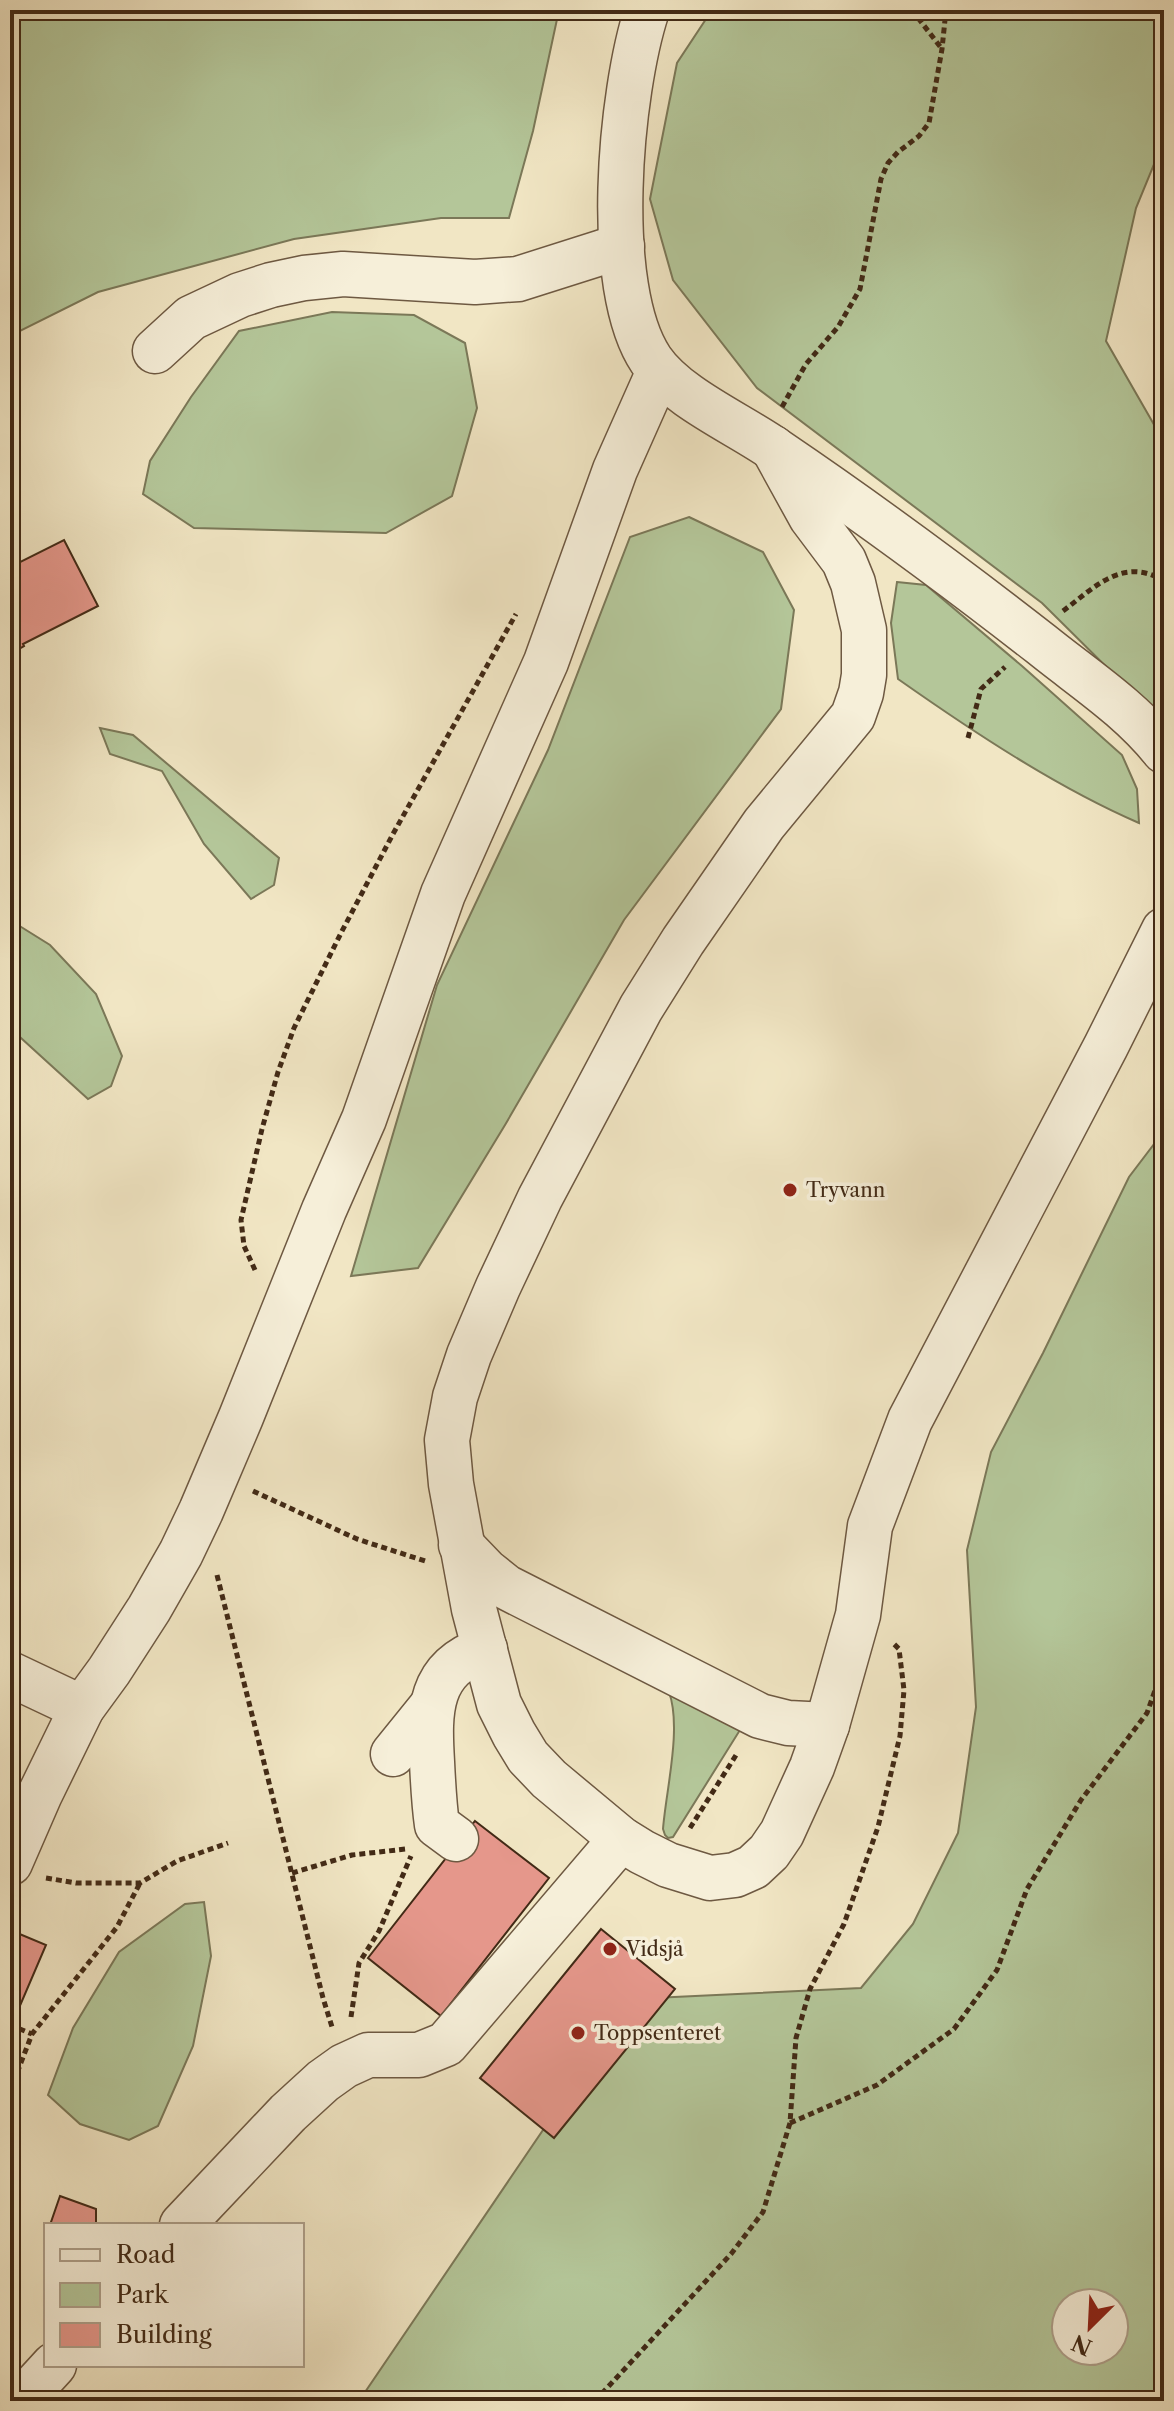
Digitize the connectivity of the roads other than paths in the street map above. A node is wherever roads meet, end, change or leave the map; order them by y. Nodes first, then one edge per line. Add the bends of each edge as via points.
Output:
1 (647, 10) edge
2 (622, 246) junction
3 (155, 351) dead end
4 (659, 371) junction
5 (768, 445) junction
6 (1164, 751) edge
7 (1164, 930) edge
8 (464, 1558) junction
9 (485, 1649) junction
10 (10, 1674) edge
11 (431, 1707) junction
12 (82, 1708) junction
13 (827, 1725) junction
14 (393, 1754) dead end
15 (456, 1839) dead end
16 (621, 1839) junction
17 (23, 1869) edge
18 (184, 2223) edge
19 (52, 2367) edge
20 (21, 2401) edge

1 - 2 street via 624,133
2 - 3 street via 508,280 343,274 271,285 191,318
2 - 4 street via 629,306 640,340
4 - 5 street
4 - 12 street via 615,470 546,662 443,894 364,1119 219,1468 181,1553
5 - 6 street via 930,558 1106,695
5 - 8 street via 853,583 864,630 861,693 853,716 764,824 641,1008 498,1287 469,1355 447,1440
7 - 13 street via 910,1420 870,1526 858,1615
8 - 9 street
8 - 13 street via 506,1587 760,1716
9 - 11 street via 464,1656 451,1668
9 - 16 street via 499,1704 528,1757
10 - 12 street
11 - 14 street
11 - 15 street via 437,1825
12 - 17 street via 40,1794
13 - 16 street via 782,1833 753,1867 710,1878 668,1865
16 - 18 street via 446,2044 419,2055 368,2055 344,2066 288,2113
19 - 20 street

